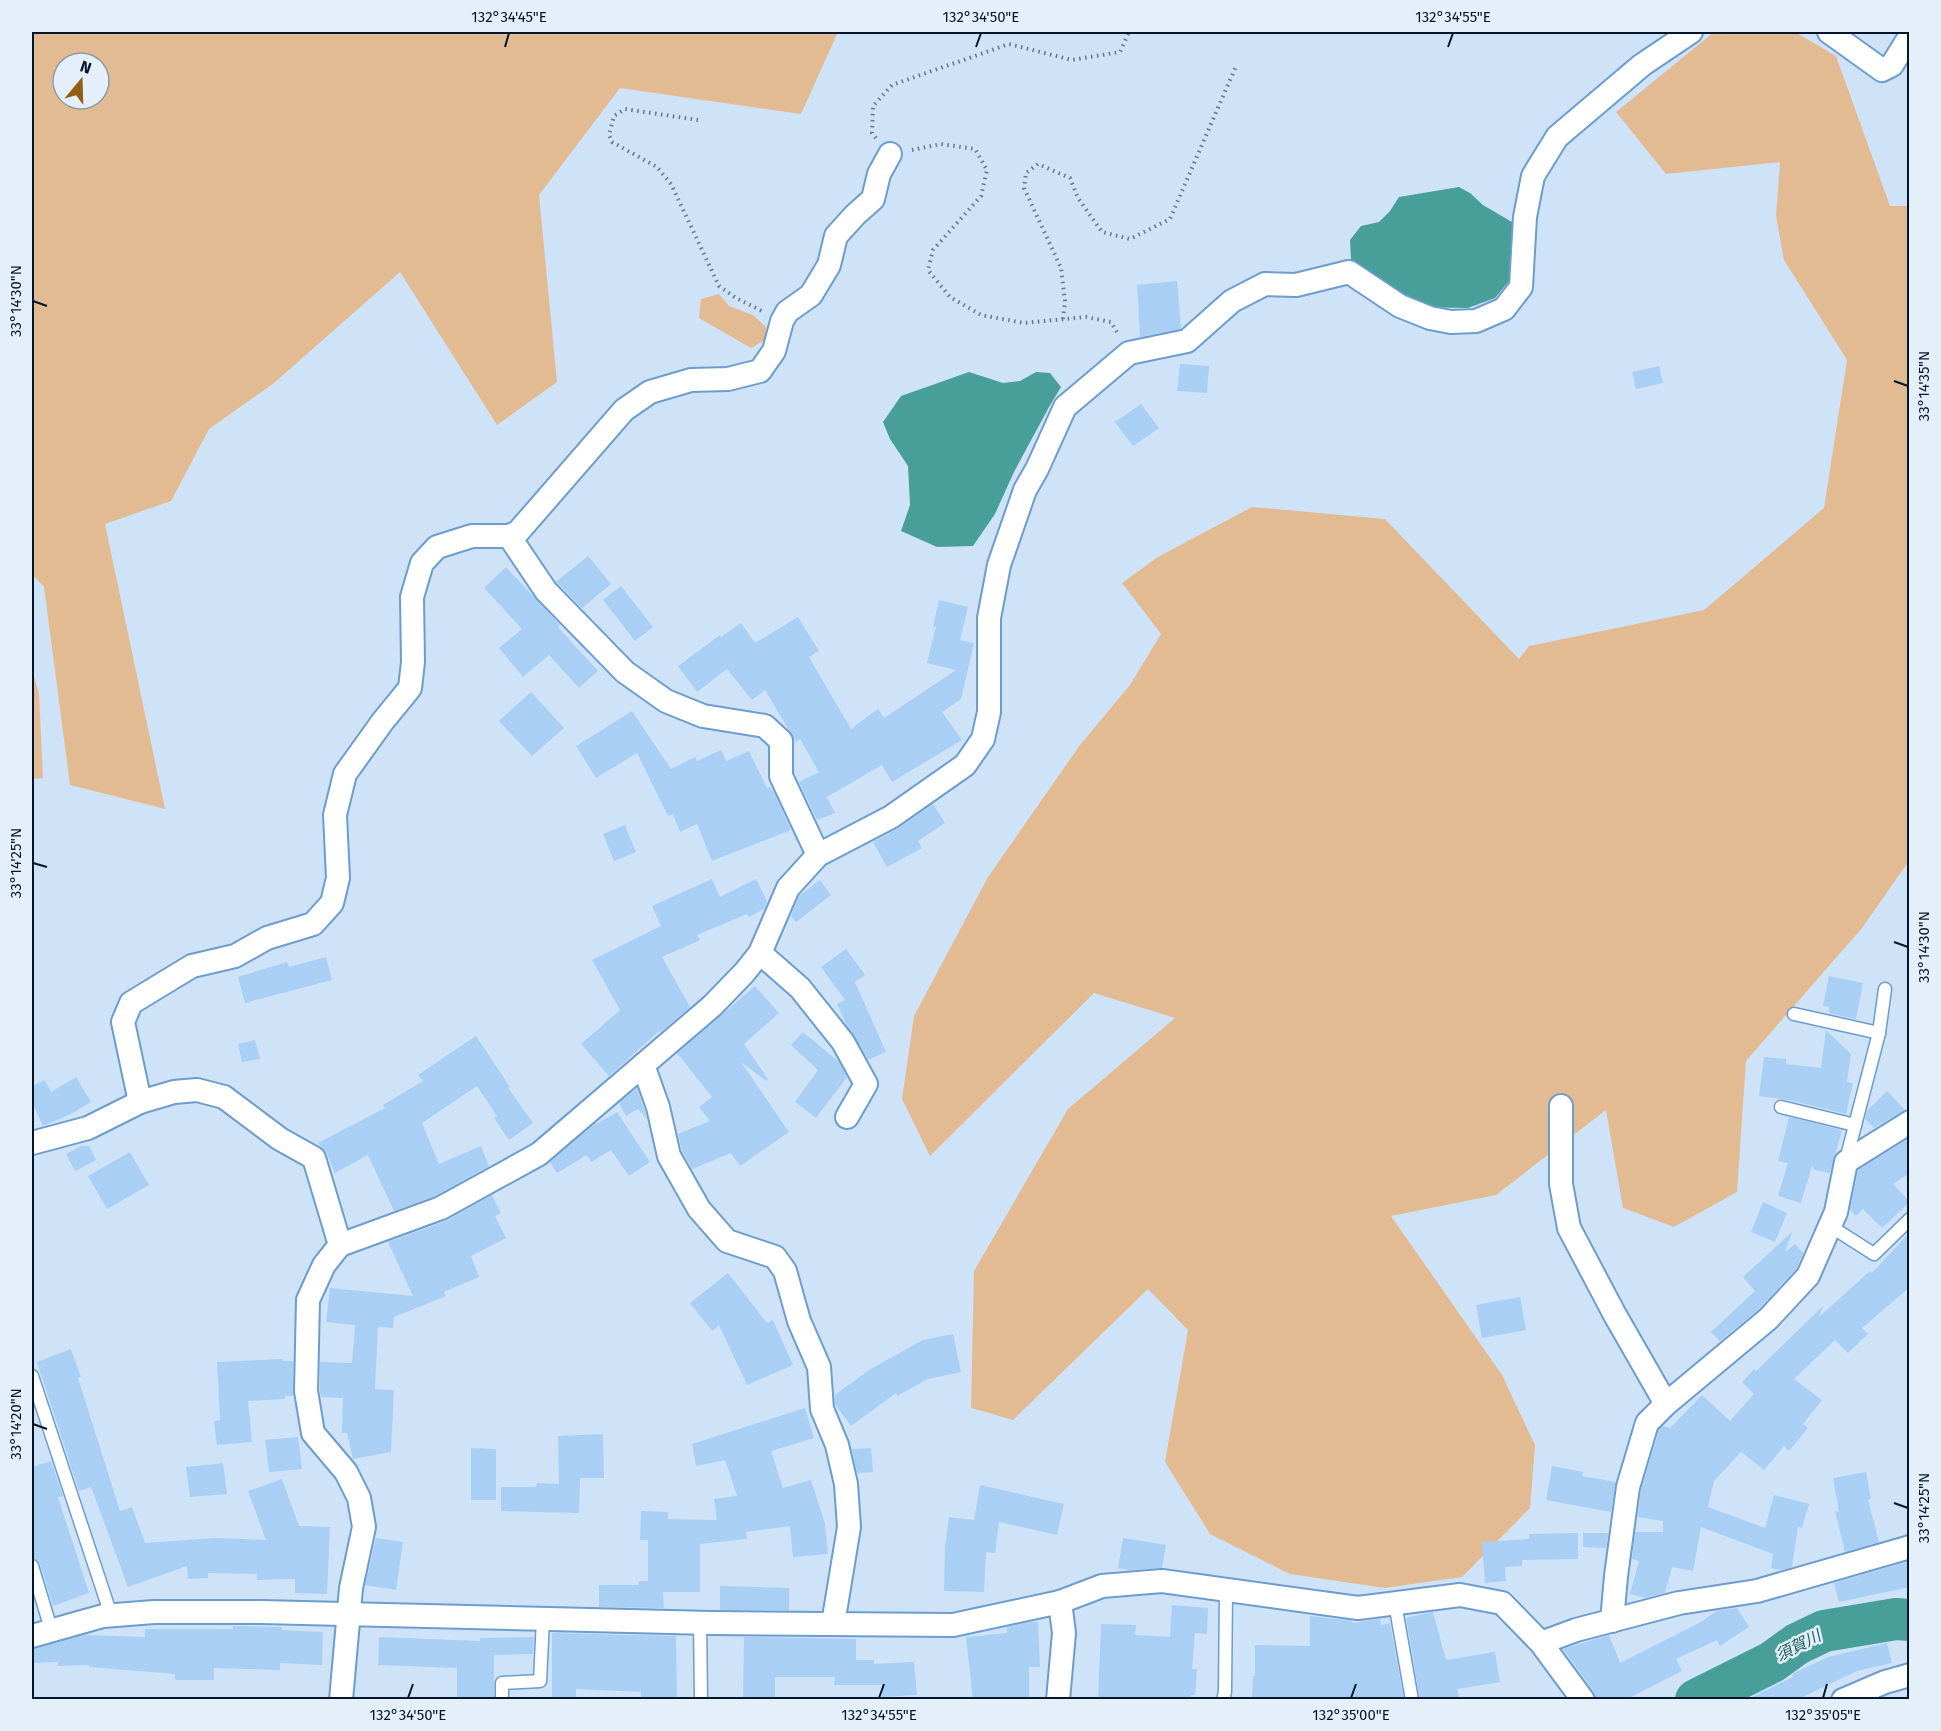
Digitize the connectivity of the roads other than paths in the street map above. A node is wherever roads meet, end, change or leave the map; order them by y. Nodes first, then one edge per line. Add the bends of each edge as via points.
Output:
1 (1691, 32) edge
2 (1829, 32) edge
3 (1910, 36) edge
4 (890, 154) road end
5 (509, 536) junction
6 (818, 855) junction
7 (760, 953) junction
8 (1885, 989) dead end
9 (1794, 1014) dead end
10 (1879, 1033) junction
11 (644, 1065) junction
12 (140, 1102) junction
13 (1561, 1106) dead end
14 (1781, 1107) dead end
15 (847, 1117) dead end
16 (1910, 1122) edge
17 (1855, 1125) junction
18 (32, 1143) edge
19 (1846, 1162) junction
20 (1910, 1219) edge
21 (1830, 1226) junction
22 (340, 1245) junction
23 (32, 1376) edge
24 (1666, 1404) junction
25 (1910, 1547) edge
26 (32, 1566) edge
27 (1226, 1590) junction
28 (1060, 1602) junction
29 (1395, 1603) junction
30 (111, 1615) junction
31 (350, 1615) junction
32 (543, 1619) junction
33 (1612, 1621) junction
34 (700, 1622) junction
35 (833, 1624) junction
36 (41, 1633) edge
37 (1541, 1643) junction
38 (1910, 1675) edge
39 (341, 1700) edge
40 (502, 1700) edge
41 (701, 1700) edge
42 (1058, 1700) edge
43 (1223, 1700) edge
44 (1412, 1700) edge
45 (1583, 1700) edge
46 (1843, 1700) edge

1 - 6 street via 1642,65 1557,137 1533,176 1525,217 1521,288 1504,309 1476,321 1430,318 1401,306 1349,272 1296,285 1265,284 1232,301 1187,341 1129,353 1065,407 1025,490 999,565 989,618 989,712 983,739 965,765 901,811
2 - 3 street via 1882,70 1893,65
4 - 5 street via 879,174 873,199 836,236 829,264 811,295 787,312 774,351 760,371 728,379 691,380 650,392 624,410 518,532
5 - 6 street via 546,591 625,672 666,701 703,716 765,726 781,741 781,776
5 - 12 street via 472,536 454,541 437,547 422,562 412,597 410,688 345,774 335,815 338,878 332,903 313,924 267,938 235,956 192,966 131,1003 123,1022
6 - 7 street via 788,888
7 - 11 street via 712,1006
7 - 15 street via 800,988 843,1042 866,1084
8 - 10 lane
9 - 10 lane
10 - 17 lane
11 - 22 street via 539,1154 441,1208
11 - 35 street via 669,1156 699,1209 727,1241 775,1257 785,1271 799,1321 819,1367 822,1409 837,1445 846,1484 849,1527
12 - 18 street via 88,1128
12 - 22 street via 197,1090 225,1096 280,1138 314,1158
13 - 24 street via 1560,1184 1569,1228
14 - 17 lane
16 - 19 street
17 - 19 lane
19 - 21 street
20 - 21 lane via 1874,1254
21 - 24 street via 1808,1276 1768,1319
22 - 31 street via 324,1265 308,1300 306,1391 313,1433 346,1472 359,1498 364,1527 351,1588
23 - 30 lane
24 - 33 street via 1647,1423 1628,1487
25 - 33 street via 1757,1591 1679,1603
26 - 36 lane
27 - 28 street via 1162,1581 1102,1586
27 - 29 street via 1358,1608
27 - 43 lane
28 - 35 street via 953,1626
28 - 42 street via 1064,1633
29 - 37 street via 1460,1595 1502,1603
29 - 44 lane
30 - 31 street
30 - 36 street
31 - 32 street
31 - 39 street
32 - 34 street
32 - 40 lane via 540,1681 502,1683
33 - 37 street
34 - 35 street
34 - 41 lane
37 - 45 street
38 - 46 street

